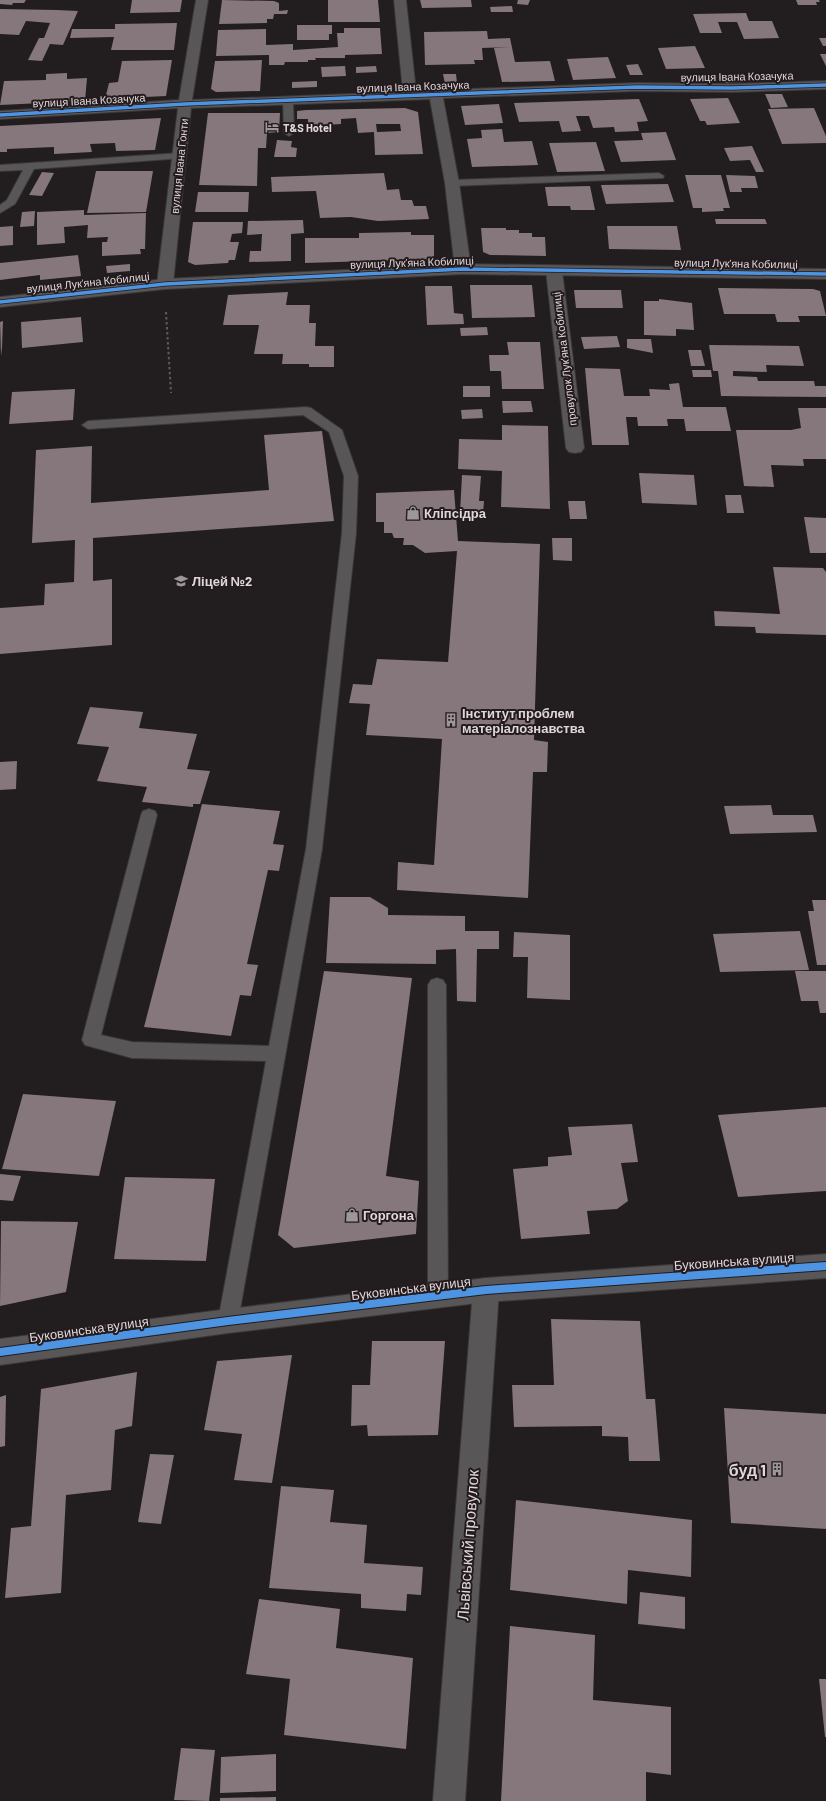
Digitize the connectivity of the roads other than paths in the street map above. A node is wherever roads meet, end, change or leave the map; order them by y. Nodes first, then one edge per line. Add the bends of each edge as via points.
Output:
1 (202, 0) edge
2 (400, 0) edge
3 (826, 85) edge
4 (436, 95) junction
5 (410, 96) junction
6 (288, 100) junction
7 (185, 104) junction
8 (0, 115) edge
9 (289, 133) dead end
10 (180, 156) junction
11 (31, 165) junction
12 (0, 168) edge
13 (658, 176) dead end
14 (452, 183) junction
15 (0, 210) edge
16 (463, 269) junction
17 (554, 271) junction
18 (826, 274) edge
19 (165, 284) junction
20 (0, 302) edge
21 (88, 425) dead end
22 (575, 448) dead end
23 (149, 815) dead end
24 (437, 985) dead end
25 (278, 1054) junction
26 (826, 1266) edge
27 (486, 1290) junction
28 (438, 1296) junction
29 (228, 1321) junction
30 (0, 1352) edge
31 (449, 1801) edge

1 - 7 street, вулиця Івана Гонти
2 - 5 street
3 - 4 street, вулиця Івана Козачука via 732,88 637,87
4 - 5 street, вулиця Івана Козачука
4 - 14 street
5 - 6 street, вулиця Івана Козачука
6 - 7 street, вулиця Івана Козачука
6 - 9 lane
7 - 8 street, вулиця Івана Козачука
7 - 10 street, вулиця Івана Гонти
10 - 11 lane
10 - 19 street, вулиця Івана Гонти
11 - 12 lane
11 - 15 lane via 11,202
13 - 14 lane
14 - 16 street
16 - 17 street, вулиця Лукʼяна Кобилиці
16 - 19 street, вулиця Лукʼяна Кобилиці
17 - 18 street, вулиця Лукʼяна Кобилиці
17 - 22 street, провулок Лукʼяна Кобилиці
19 - 20 street, вулиця Лукʼяна Кобилиці
21 - 25 lane via 306,411 335,430 351,476 349,533 314,849
23 - 25 lane via 91,1040 132,1050
24 - 28 lane
25 - 29 lane
26 - 27 street, Буковинська вулиця
27 - 28 street, Буковинська вулиця
27 - 31 street, Львівський провулок
28 - 29 street, Буковинська вулиця
29 - 30 street, Буковинська вулиця

